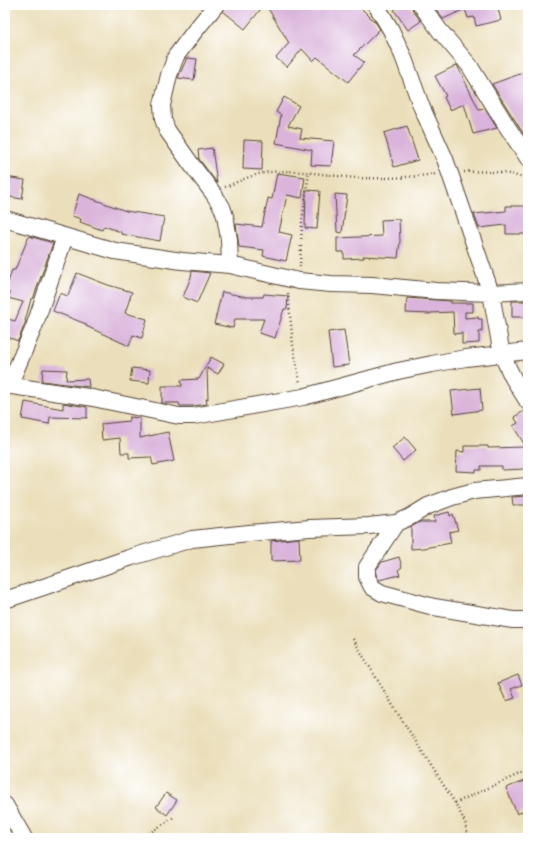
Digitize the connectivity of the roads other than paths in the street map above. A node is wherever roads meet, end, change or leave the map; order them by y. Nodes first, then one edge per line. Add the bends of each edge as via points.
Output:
1 (216, 5) edge
2 (376, 5) edge
3 (421, 5) edge
4 (528, 158) edge
5 (5, 219) edge
6 (65, 237) junction
7 (230, 266) junction
8 (528, 291) edge
9 (491, 293) junction
10 (528, 351) edge
11 (502, 355) junction
12 (7, 386) edge
13 (528, 402) edge
14 (528, 486) edge
15 (396, 523) junction
16 (5, 600) edge
17 (528, 620) edge
18 (5, 805) edge
19 (24, 838) edge

1 - 7 street via 176,56 162,105 167,130 222,207 229,239
2 - 9 street via 403,56 422,108 445,159
3 - 4 street via 469,65
5 - 6 street
6 - 7 street via 115,251
6 - 12 street via 34,327
7 - 9 street via 293,280 331,284
8 - 9 street
9 - 11 street
10 - 11 street
11 - 12 street via 466,358 398,371 303,397 194,416 179,416 88,396
11 - 13 street
14 - 15 street via 474,491 452,497
15 - 16 street via 192,539
15 - 17 street via 367,567 367,578 372,587 382,593 434,607 513,620
18 - 19 street

